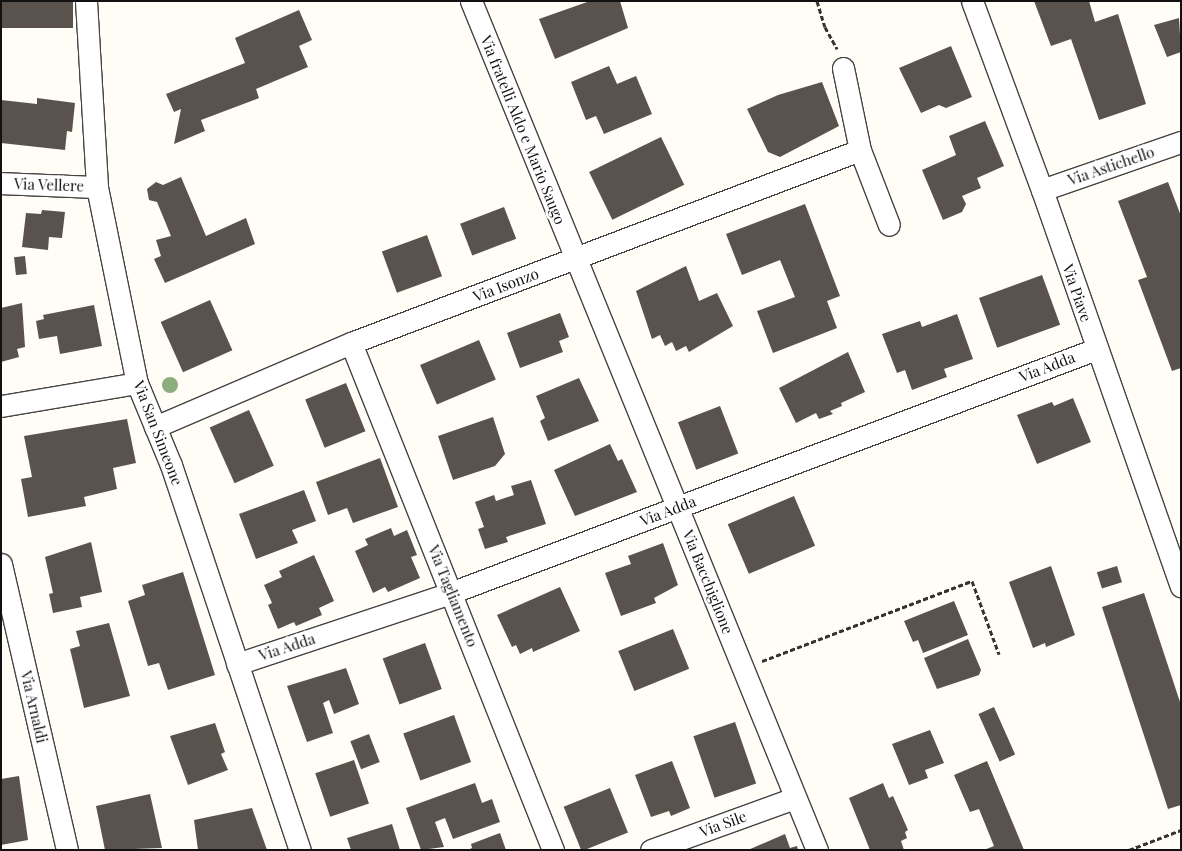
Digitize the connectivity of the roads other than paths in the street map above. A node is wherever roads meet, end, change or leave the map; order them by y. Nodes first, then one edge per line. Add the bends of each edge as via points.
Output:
1 (86, 1) edge
2 (471, 1) edge
3 (972, 1) edge
4 (844, 68) road end
5 (1181, 142) edge
6 (860, 150) junction
7 (1, 183) edge
8 (97, 187) junction
9 (1042, 190) junction
10 (889, 225) dead end
11 (575, 259) junction
12 (351, 343) junction
13 (1096, 348) junction
14 (137, 383) junction
15 (1, 406) edge
16 (155, 427) junction
17 (678, 508) junction
18 (1, 564) edge
19 (1181, 586) edge
20 (452, 592) junction
21 (237, 664) junction
22 (796, 798) junction
23 (67, 850) edge
24 (300, 850) edge
25 (553, 850) edge
26 (651, 850) edge
27 (817, 850) edge

1 - 8 street, Via San Simeone
2 - 11 street, Via fratelli Aldo e Mario Saugo
3 - 9 street, Via Piave
4 - 6 street
5 - 9 street, Via Astichello
6 - 10 street
6 - 11 street, Via Isonzo
7 - 8 street, Via Vellere
8 - 14 street, Via San Simeone
9 - 13 street, Via Piave
11 - 12 street, Via Isonzo
11 - 17 street, Via Bacchiglione
12 - 16 street, Via Isonzo
12 - 20 street, Via Tagliamento
13 - 17 street, Via Adda
13 - 19 street, Via Piave
14 - 15 street via 65,398
14 - 16 street, Via San Simeone
16 - 21 street, Via San Simeone via 171,465
17 - 20 street, Via Adda
17 - 22 street, Via Bacchiglione
18 - 23 street, Via Arnaldi
20 - 21 street, Via Adda
20 - 25 street, Via Tagliamento
21 - 24 street, Via San Simeone
22 - 26 street, Via Sile
22 - 27 street, Via Bacchiglione

